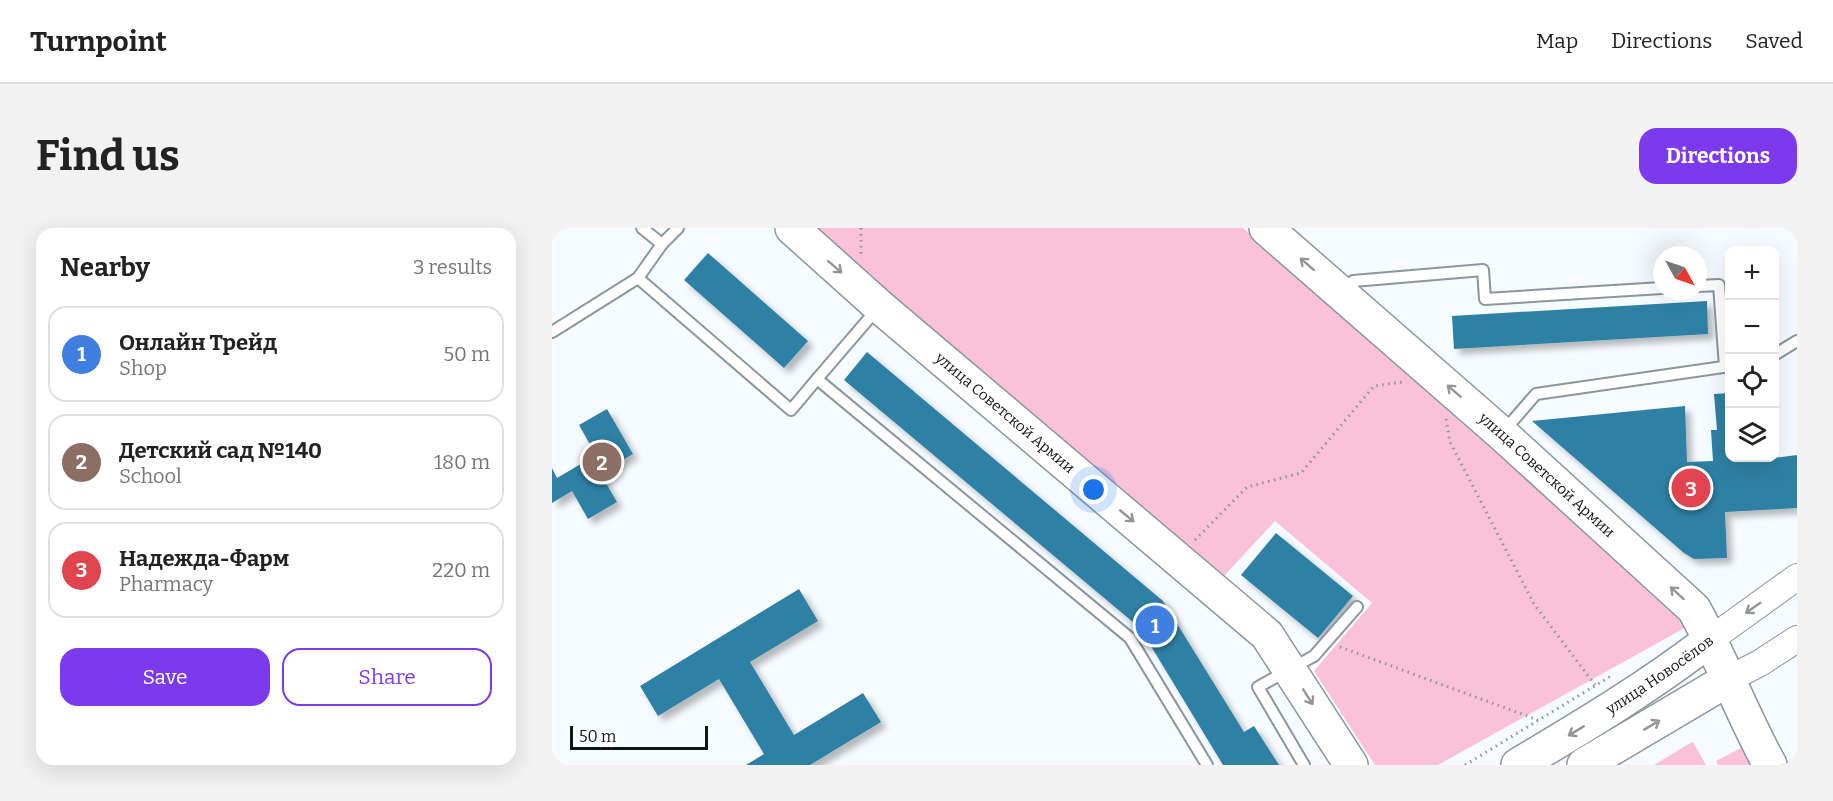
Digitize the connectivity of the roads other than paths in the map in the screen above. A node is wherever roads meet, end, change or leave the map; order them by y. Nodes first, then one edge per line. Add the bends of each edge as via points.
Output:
1 (642, 228) edge
2 (678, 228) edge
3 (792, 228) edge
4 (1266, 228) edge
5 (662, 244) junction
6 (638, 278) junction
7 (1707, 286) edge
8 (1653, 289) edge
9 (1341, 294) junction
10 (879, 306) junction
11 (552, 332) edge
12 (1797, 341) edge
13 (1726, 354) edge
14 (1776, 354) edge
15 (1725, 367) edge
16 (817, 379) junction
17 (1502, 434) junction
18 (1797, 577) edge
19 (1357, 607) dead end
20 (1711, 639) junction
21 (1797, 639) edge
22 (1291, 670) junction
23 (1729, 679) junction
24 (1207, 765) edge
25 (1304, 765) edge
26 (1351, 765) edge
27 (1518, 765) edge
28 (1584, 765) edge
29 (1770, 765) edge

1 - 5 lane
2 - 5 lane
3 -> 10 main road, улица Советской Армии
9 -> 4 main road, улица Советской Армии
5 - 6 lane
6 - 11 lane
6 - 16 lane via 790,410
7 - 13 lane via 1719,285
8 - 9 lane via 1485,299 1483,270 1353,281
17 -> 9 main road, улица Советской Армии
10 - 16 lane
10 -> 22 main road, улица Советской Армии via 1267,635
12 - 14 lane
15 - 17 lane via 1536,394
16 - 24 lane via 1130,638
20 -> 17 main road, улица Советской Армии via 1694,609
18 -> 20 street, улица Новосёлов
19 - 22 lane via 1314,656
20 - 23 main road, улица Советской Армии
20 -> 27 main road, улица Новосёлов via 1667,673
21 - 23 street
22 - 25 lane via 1258,687
22 -> 26 main road, улица Советской Армии
28 -> 23 main road
23 - 29 main road, улица Советской Армии

